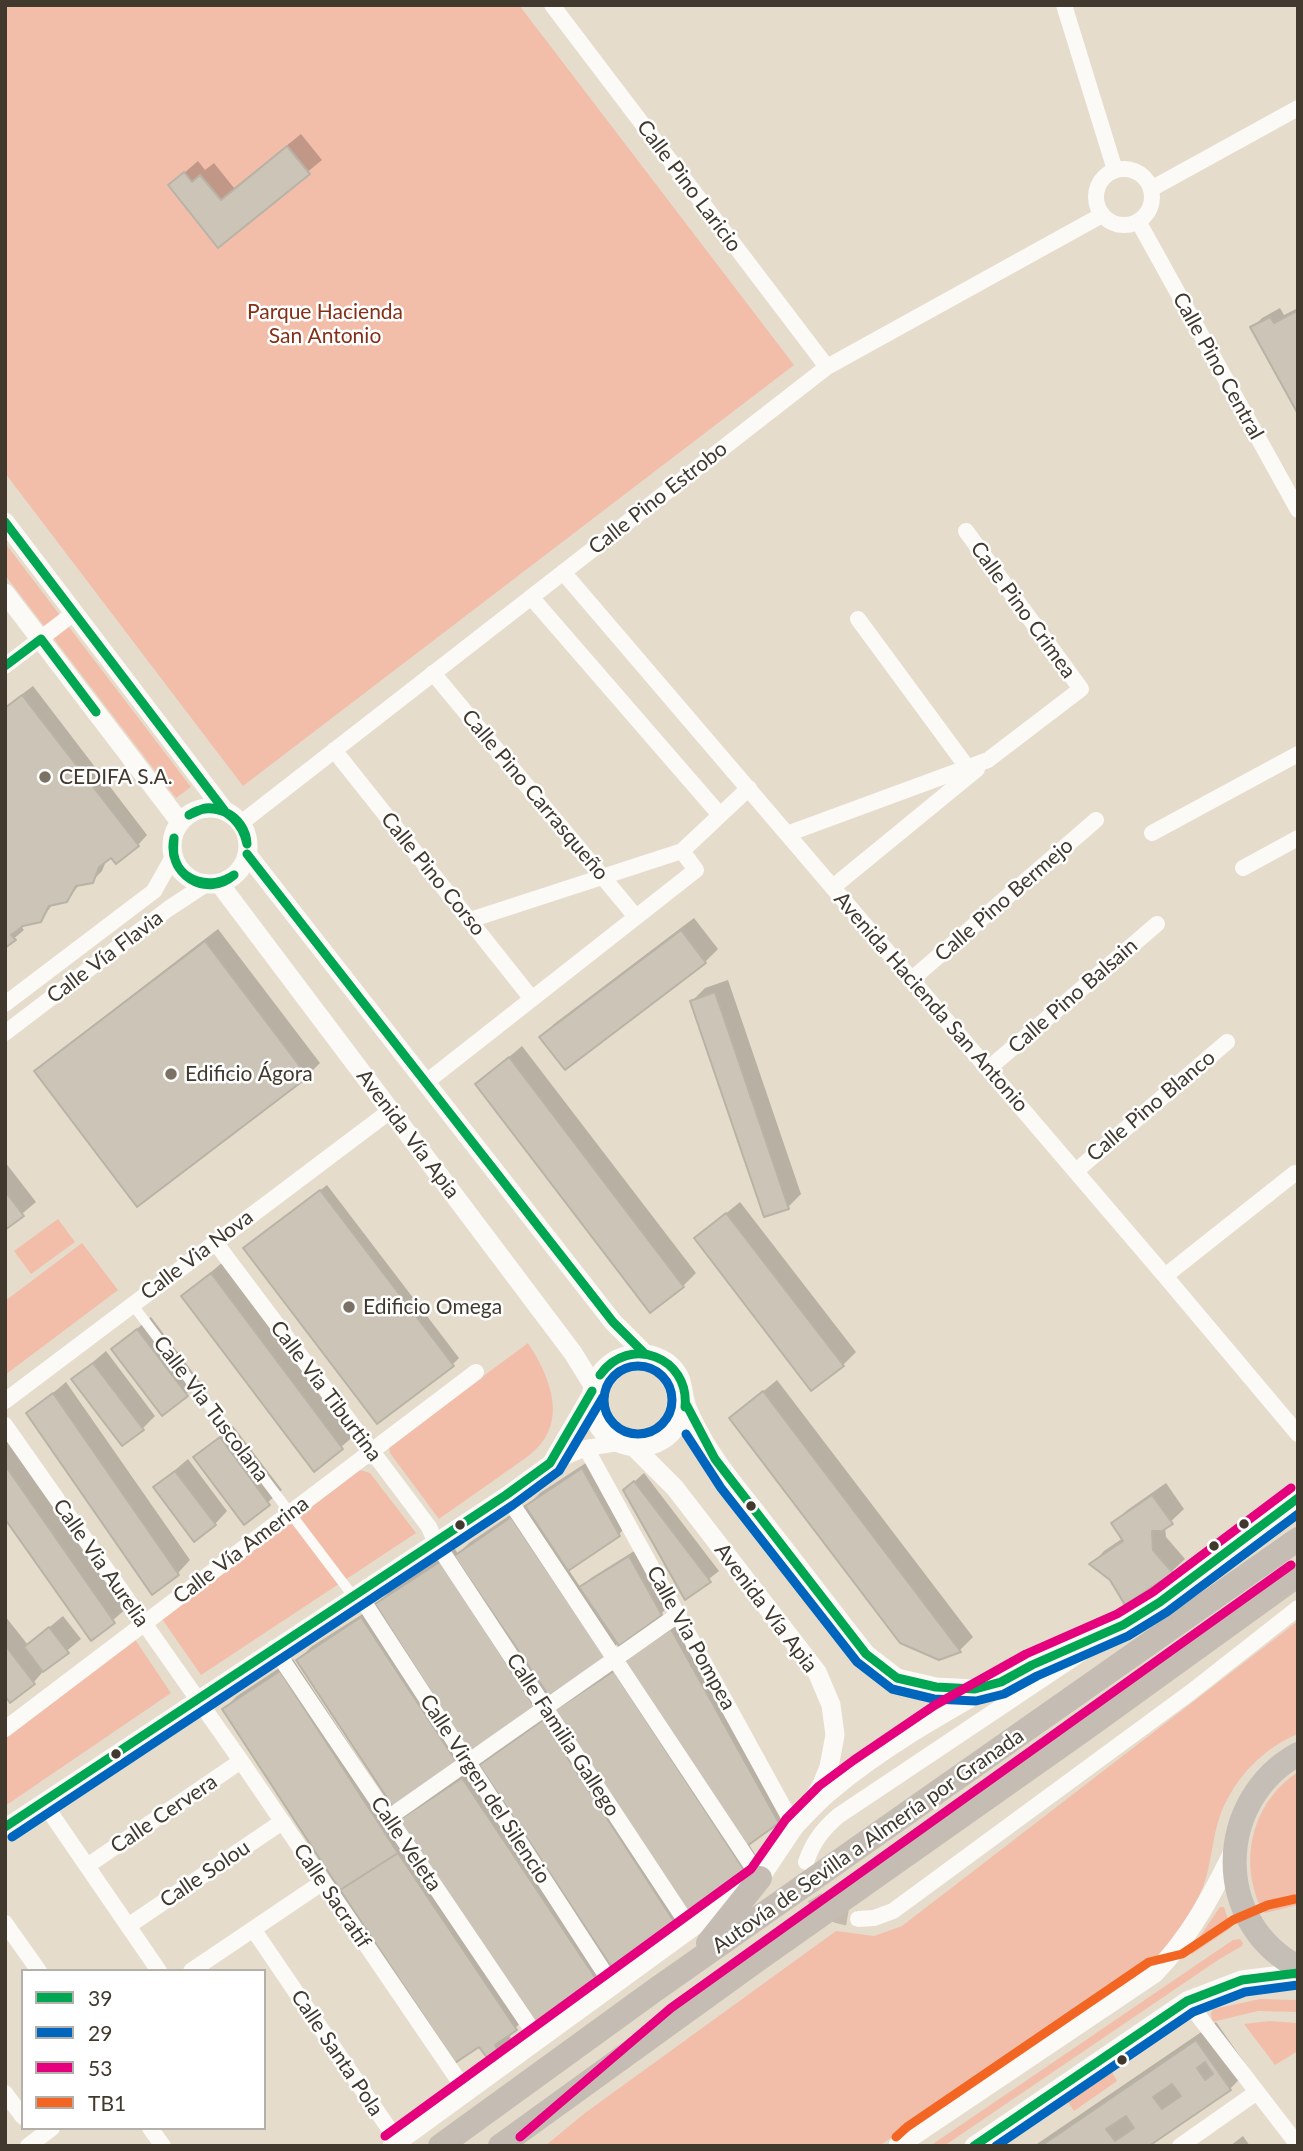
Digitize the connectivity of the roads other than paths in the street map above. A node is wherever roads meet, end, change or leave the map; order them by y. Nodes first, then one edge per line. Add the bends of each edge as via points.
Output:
1 (552, 5) edge
2 (1064, 5) edge
3 (1298, 108) edge
4 (1115, 170) junction
5 (1151, 189) junction
6 (1102, 215) junction
7 (1138, 221) junction
8 (827, 367) junction
9 (1298, 510) edge
10 (5, 522) edge
11 (966, 531) dead end
12 (563, 572) junction
13 (5, 593) edge
14 (531, 597) junction
15 (74, 614) junction
16 (858, 619) dead end
17 (41, 639) junction
18 (5, 666) edge
19 (433, 673) junction
20 (334, 750) junction
21 (1298, 754) edge
22 (988, 760) junction
23 (967, 767) junction
24 (749, 788) junction
25 (224, 810) junction
26 (720, 815) junction
27 (1096, 820) dead end
28 (180, 822) junction
29 (240, 823) junction
30 (788, 834) junction
31 (1152, 834) dead end
32 (1298, 838) edge
33 (682, 851) junction
34 (247, 855) junction
35 (173, 857) junction
36 (1242, 868) dead end
37 (602, 876) junction
38 (213, 884) junction
39 (833, 887) junction
40 (636, 917) junction
41 (470, 920) junction
42 (1157, 924) dead end
43 (912, 979) junction
44 (531, 999) junction
45 (5, 1004) edge
46 (5, 1033) edge
47 (1227, 1042) dead end
48 (988, 1069) junction
49 (425, 1083) junction
50 (390, 1111) junction
51 (1076, 1171) junction
52 (1295, 1173) dead end
53 (215, 1242) junction
54 (1165, 1276) junction
55 (132, 1304) junction
56 (644, 1353) junction
57 (476, 1372) dead end
58 (593, 1389) junction
59 (5, 1401) edge
60 (686, 1404) junction
61 (5, 1425) edge
62 (1298, 1434) edge
63 (626, 1445) junction
64 (586, 1448) junction
65 (371, 1451) junction
66 (550, 1463) junction
67 (506, 1495) junction
68 (1298, 1498) edge
69 (290, 1513) junction
70 (1298, 1539) edge
71 (435, 1541) junction
72 (1298, 1575) edge
73 (1298, 1584) edge
74 (356, 1594) junction
75 (1298, 1608) edge
76 (679, 1614) junction
77 (1240, 1617) junction
78 (144, 1624) junction
79 (1123, 1625) junction
80 (274, 1648) junction
81 (615, 1659) junction
82 (1002, 1682) junction
83 (197, 1699) junction
84 (545, 1708) junction
85 (5, 1729) edge
86 (1298, 1754) edge
87 (241, 1761) junction
88 (468, 1763) junction
89 (43, 1802) junction
90 (388, 1818) junction
91 (282, 1822) junction
92 (5, 1826) edge
93 (795, 1828) junction
94 (1234, 1850) junction
95 (806, 1862) dead end
96 (87, 1866) junction
97 (760, 1878) junction
98 (323, 1882) junction
99 (858, 1919) tunnel mouth
100 (5, 1923) edge
101 (128, 1926) junction
102 (253, 1929) junction
103 (691, 1929) junction
104 (690, 1965) junction
105 (1298, 1967) edge
106 (38, 1969) edge
107 (158, 1969) edge
108 (194, 1969) edge
109 (1298, 1973) edge
110 (613, 1986) junction
111 (1187, 2001) junction
112 (678, 2018) junction
113 (539, 2040) junction
114 (1257, 2092) junction
115 (5, 2093) edge
116 (467, 2093) junction
117 (21, 2114) edge
118 (151, 2130) edge
119 (395, 2144) edge
120 (1298, 2145) edge
121 (163, 2146) edge
122 (440, 2146) edge
123 (500, 2146) edge
124 (528, 2146) edge
125 (898, 2146) edge
126 (974, 2146) edge
127 (1180, 2146) edge

1 - 8 street, Calle Pino Laricio
2 - 4 street
3 - 5 street
4 - 5 street via 1137,172
4 - 6 street via 1097,189
5 - 7 street via 1152,201
6 - 7 street via 1112,223
6 - 8 street, Calle Pino Estrobo
7 - 9 street, Calle Pino Central
8 - 12 street, Calle Pino Estrobo
10 - 15 street
11 - 22 street, Calle Pino Crimea via 1081,689
12 - 14 street, Calle Pino Estrobo
12 - 24 street, Avenida Hacienda San Antonio
13 - 17 street
14 - 19 street, Calle Pino Estrobo
14 - 26 street
15 - 17 street
15 - 25 street
16 - 23 street
17 - 18 street
17 - 28 street
19 - 20 street, Calle Pino Estrobo
19 - 37 street, Calle Pino Carrasqueño
20 - 29 street, Calle Pino Estrobo
20 - 41 street, Calle Pino Corso
21 - 31 street
22 - 23 street
22 - 39 street
23 - 30 street
24 - 26 street
24 - 30 street, Avenida Hacienda San Antonio
25 - 28 street via 200,809
25 - 29 street
26 - 33 street
27 - 43 street, Calle Pino Bermejo
28 - 35 street via 171,845
29 - 34 street via 246,833
30 - 39 street, Avenida Hacienda San Antonio
32 - 36 street
33 - 37 street
33 - 40 street via 696,870
34 - 38 street via 237,873
34 - 49 street, Avenida Vía Apia
35 - 38 street via 185,876
35 - 45 street, Calle Vía Flavia via 154,891
37 - 40 street, Calle Pino Carrasqueño
37 - 41 street
38 - 46 street, Calle Vía Flavia via 168,909
38 - 50 street, Avenida Vía Apia
39 - 43 street, Avenida Hacienda San Antonio
40 - 44 street
41 - 44 street, Calle Pino Corso
42 - 48 street, Calle Pino Balsain
43 - 48 street, Avenida Hacienda San Antonio
44 - 49 street
47 - 51 street, Calle Pino Blanco
48 - 51 street, Avenida Hacienda San Antonio
49 - 56 street, Avenida Vía Apia via 613,1322
50 - 53 street, Calle Via Nova
50 - 58 street, Avenida Vía Apia via 573,1353
51 - 54 street, Avenida Hacienda San Antonio
52 - 54 street
53 - 55 street, Calle Via Nova
53 - 65 street, Calle Via Tiburtina
54 - 62 street, Avenida Hacienda San Antonio
55 - 59 street, Calle Via Nova
55 - 69 street, Calle Via Tuscolana
56 - 58 street via 617,1359 606,1367
56 - 60 street via 670,1365 685,1389
57 - 65 street, Calle Vía Amerina
58 - 63 street via 596,1421 606,1434
58 - 66 street
60 - 63 street via 669,1436 649,1446
60 - 82 street via 715,1459 866,1654 898,1678 936,1687 975,1689
61 - 78 street, Calle Via Aurelia
63 - 64 street
63 - 93 street, Avenida Vía Apia via 675,1488 817,1672 831,1705 835,1735 821,1787
64 - 66 street
64 - 76 street, Calle Via Pompea
65 - 69 street, Calle Vía Amerina
65 - 71 street, Calle Via Tiburtina
66 - 67 street
67 - 71 street
67 - 81 street
68 - 79 street
69 - 74 street, Calle Via Tuscolana
69 - 78 street, Calle Vía Amerina
70 - 104 highway, Autovía de Sevilla a Almería por Granada
71 - 74 street
71 - 84 street, Calle Familia Gallego
72 - 77 highway, Autovía de Sevilla a Almería por Granada
73 - 77 highway
74 - 80 street
74 - 88 street, Calle Virgen del Silencio
75 - 99 street via 893,1911
76 - 81 street
76 - 93 street, Calle Via Pompea
77 - 112 highway, Autovía de Sevilla a Almería por Granada
78 - 83 street, Calle Via Aurelia
78 - 85 street, Calle Vía Amerina
79 - 82 street
79 - 95 street via 838,1816 813,1843
80 - 83 street
80 - 90 street, Calle Veleta
81 - 84 street
81 - 97 street
82 - 93 street via 861,1770
83 - 87 street, Calle Sacratif
83 - 89 street
84 - 88 street
84 - 103 street, Calle Familia Gallego
86 - 94 main road via 1271,1772 1257,1789 1238,1829
87 - 91 street, Calle Sacratif
87 - 96 street, Calle Cervera
88 - 90 street
88 - 110 street, Calle Virgen del Silencio
89 - 92 street
89 - 96 street
90 - 113 street, Calle Veleta
91 - 98 street, Calle Sacratif
91 - 101 street, Calle Solou
93 - 97 street, Avenida Vía Apia
94 - 105 main road via 1237,1889 1252,1924 1279,1955
94 - 125 street via 1199,1917 1155,1973
96 - 101 street
97 - 103 street, Avenida Vía Apia
97 - 104 highway
98 - 102 street
98 - 116 street, Calle Sacratif
100 - 106 street
101 - 107 street
102 - 108 street
102 - 119 street, Calle Santa Pola
103 - 110 street, Avenida Vía Apia
104 - 122 highway, Autovía de Sevilla a Almería por Granada
109 - 111 street via 1242,1980
110 - 113 street, Avenida Vía Apia
111 - 114 street
111 - 126 street
112 - 123 highway, Autovía de Sevilla a Almería por Granada
112 - 124 highway
113 - 116 street, Avenida Vía Apia
114 - 120 street
114 - 127 street
115 - 117 street
116 - 119 street, Avenida Vía Apia
118 - 121 street

